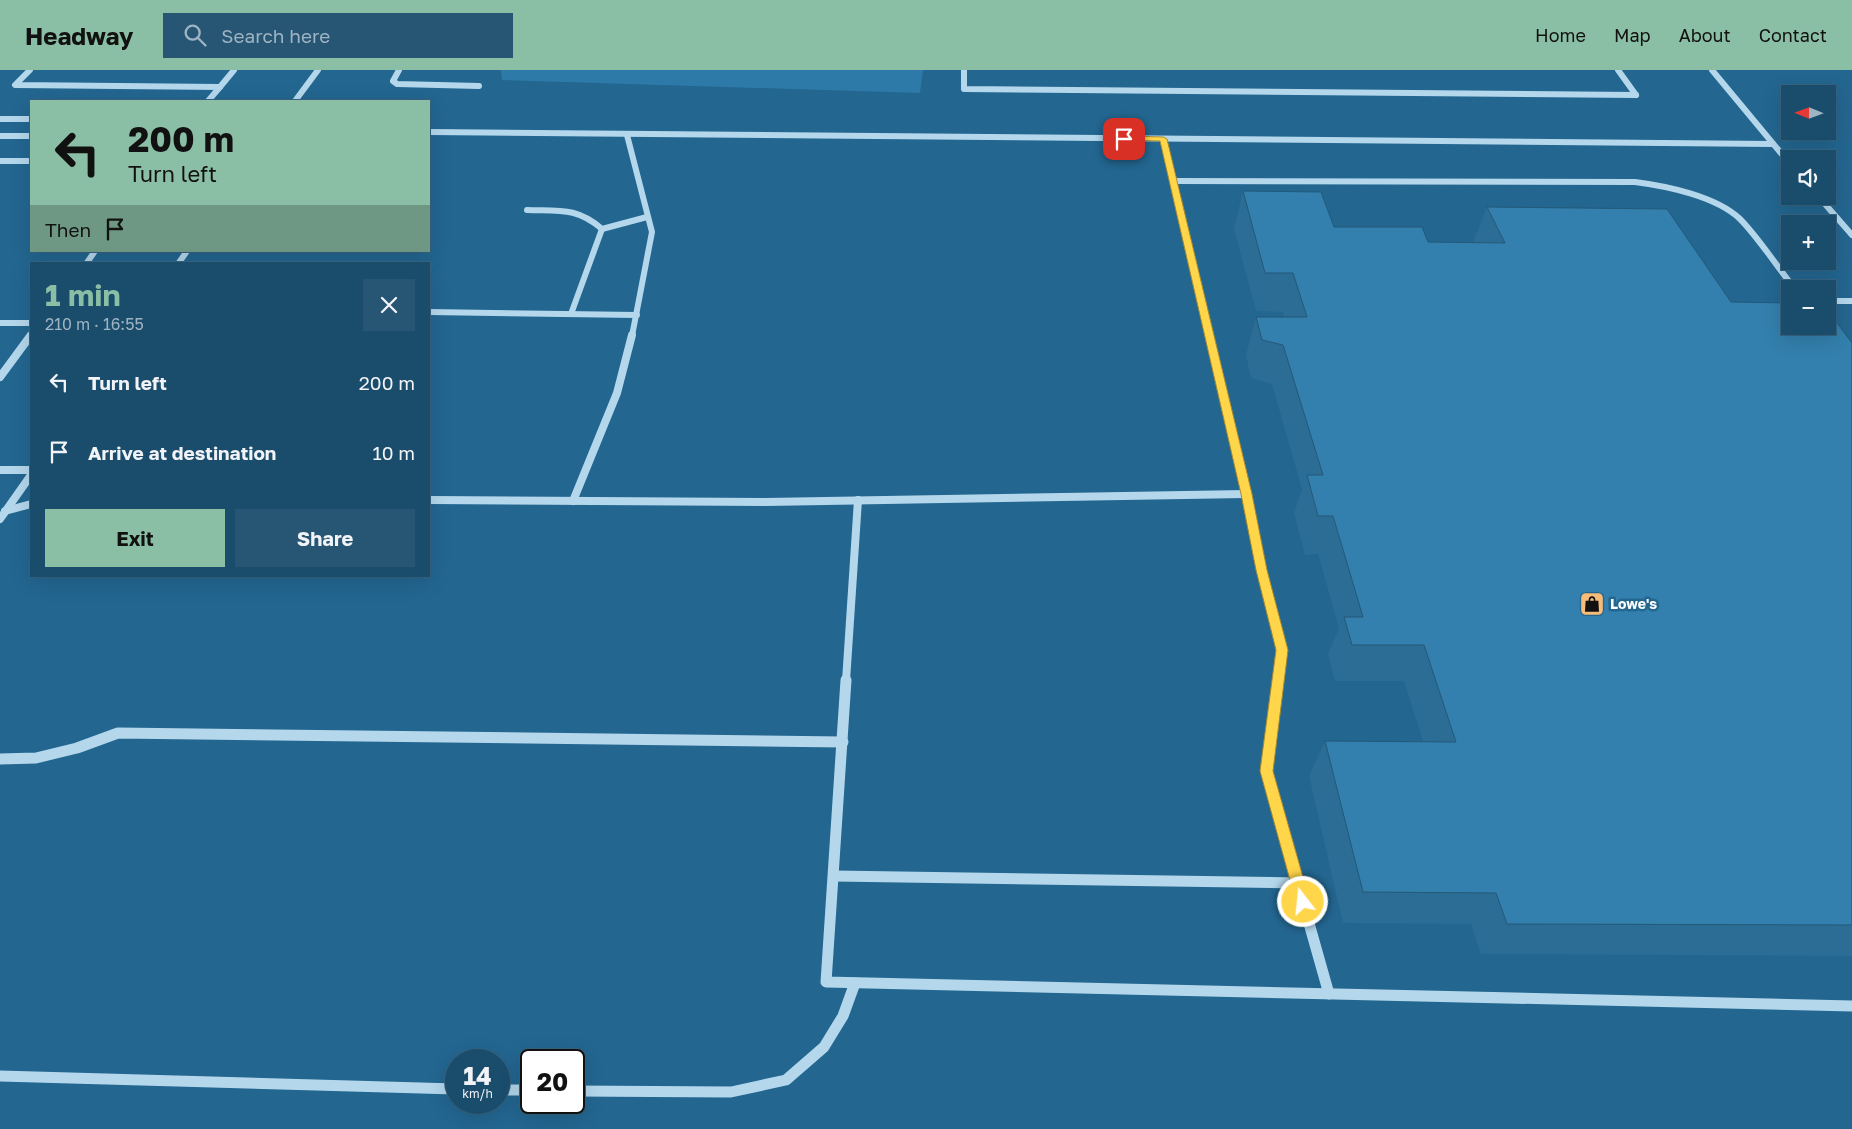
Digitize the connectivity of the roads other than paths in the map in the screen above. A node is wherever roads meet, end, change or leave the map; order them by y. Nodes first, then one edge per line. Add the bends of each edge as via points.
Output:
1 (30, 70) edge
2 (234, 70) edge
3 (318, 70) edge
4 (399, 70) edge
5 (964, 70) edge
6 (1618, 70) edge
7 (1712, 70) edge
8 (479, 86) dead end
9 (220, 87) junction
10 (209, 100) edge
11 (296, 100) edge
12 (0, 119) edge
13 (30, 120) edge
14 (430, 132) edge
15 (627, 135) junction
16 (0, 136) edge
17 (30, 136) edge
18 (1163, 139) junction
19 (1773, 144) junction
20 (1781, 153) edge
21 (0, 161) edge
22 (30, 161) edge
23 (1173, 181) junction
24 (1826, 205) edge
25 (527, 210) dead end
26 (647, 217) junction
27 (602, 229) junction
28 (1852, 235) edge
29 (1788, 280) edge
30 (1836, 301) edge
31 (1852, 301) edge
32 (430, 312) edge
33 (572, 314) junction
34 (637, 315) junction
35 (0, 323) edge
36 (30, 323) edge
37 (30, 337) edge
38 (0, 377) edge
39 (0, 470) edge
40 (30, 470) edge
41 (30, 476) edge
42 (1246, 494) junction
43 (430, 500) edge
44 (858, 500) junction
45 (573, 501) junction
46 (30, 504) edge
47 (3, 511) edge
48 (0, 519) edge
49 (843, 742) junction
50 (0, 759) edge
51 (834, 876) junction
52 (1298, 883) junction
53 (856, 983) junction
54 (1329, 994) junction
55 (1852, 1006) edge
56 (0, 1076) edge
57 (445, 1089) edge
58 (585, 1091) edge

1 - 9 street via 15,85
2 - 9 street
3 - 11 street
4 - 8 street via 393,81 397,84
5 - 6 street via 964,90 1636,95
7 - 19 street
9 - 10 street
12 - 13 street
14 - 15 street
15 - 18 street
15 - 26 street
16 - 17 street
18 - 19 street
18 - 23 street
19 - 20 street
21 - 22 street
23 - 29 street via 1626,182 1666,186 1713,202 1739,218
23 - 42 street
24 - 28 street
25 - 27 lane via 566,211 588,217
26 - 27 lane
26 - 34 street via 652,232
27 - 33 street
30 - 31 street
32 - 33 street
33 - 34 street
34 - 45 street via 616,393
35 - 36 street
37 - 38 street
39 - 40 street
41 - 47 street
42 - 44 street
42 - 52 street via 1282,650 1266,771
43 - 45 street
44 - 45 street
44 - 49 street
46 - 47 street
47 - 48 street
49 - 50 street via 118,733 36,758
49 - 51 street
51 - 52 street
51 - 53 street via 826,982
52 - 54 street
53 - 54 street
53 - 58 street via 843,1016 824,1047 786,1080 731,1092
54 - 55 street
56 - 57 street

